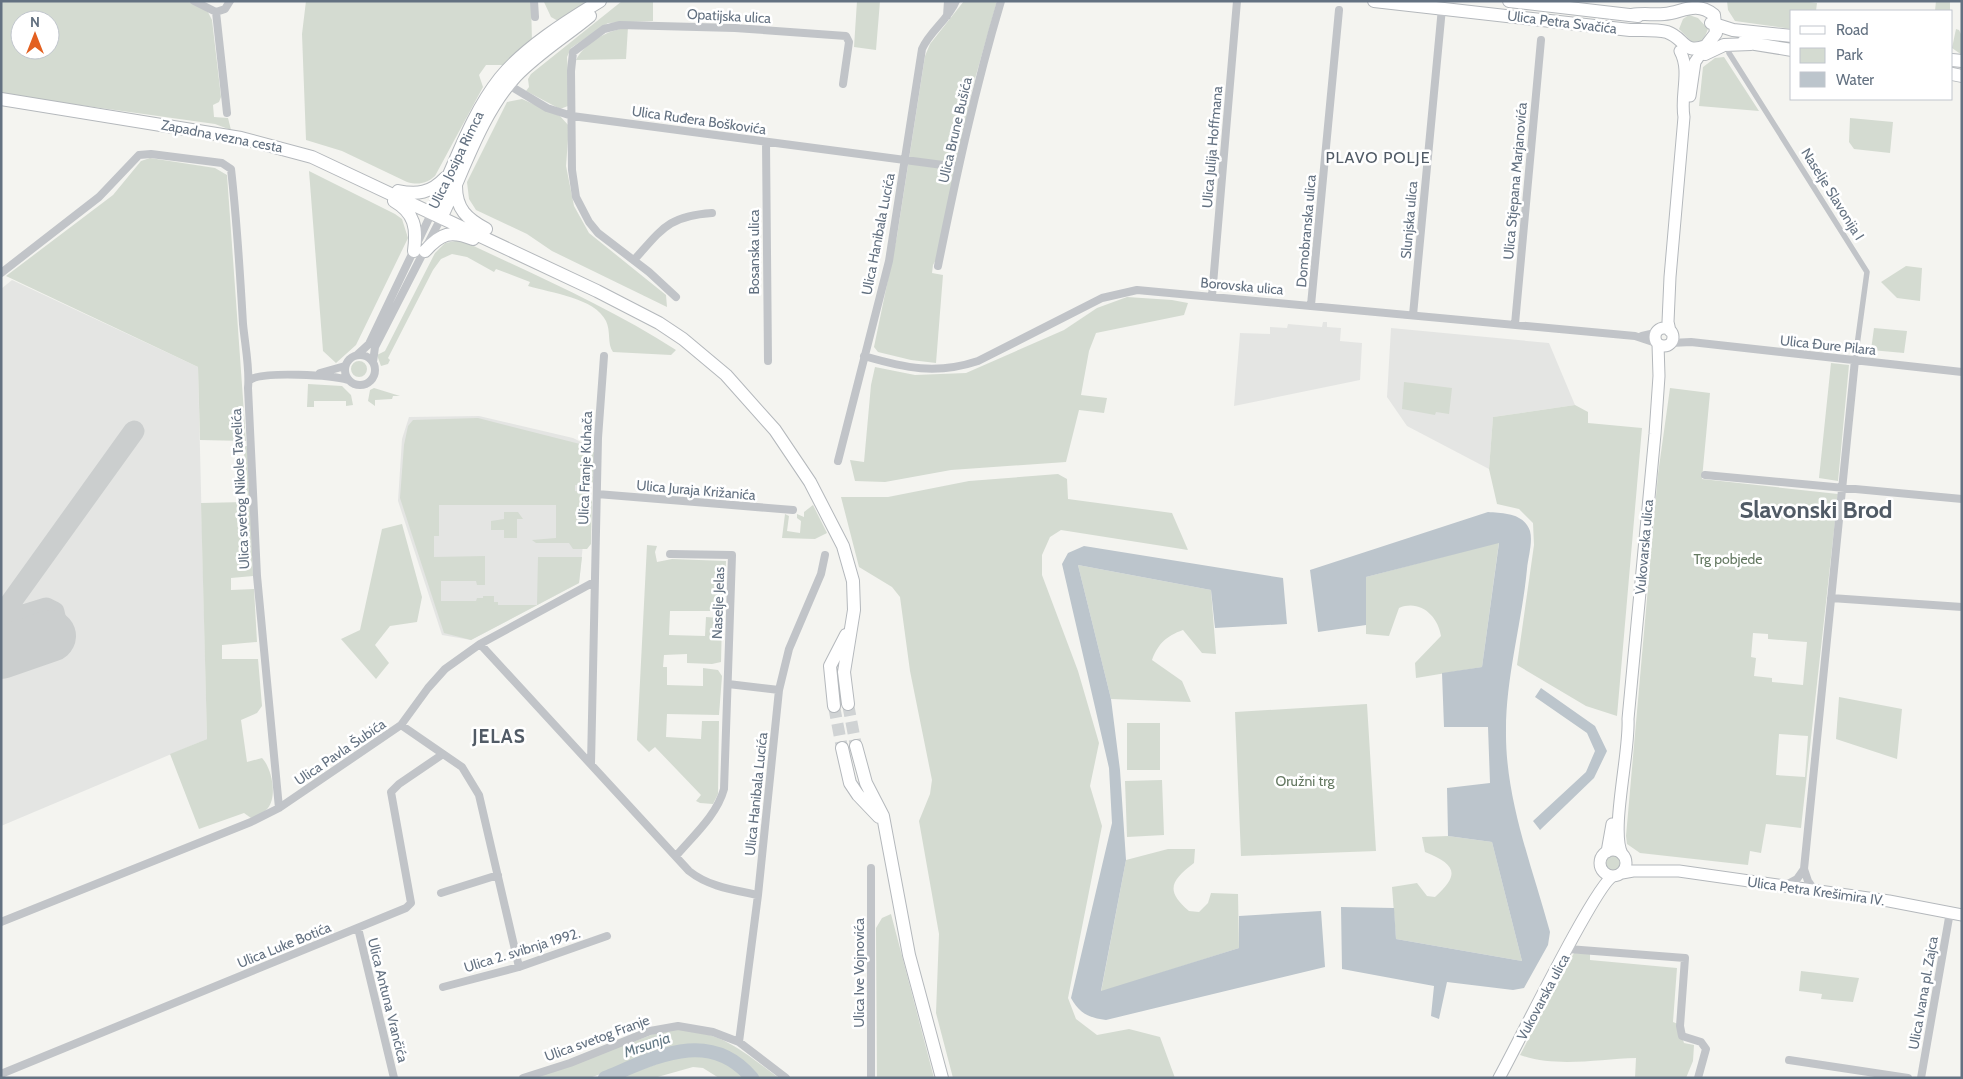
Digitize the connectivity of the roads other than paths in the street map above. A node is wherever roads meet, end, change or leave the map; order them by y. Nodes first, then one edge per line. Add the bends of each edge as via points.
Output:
1 (194, 1) edge
2 (230, 1) edge
3 (534, 1) edge
4 (602, 1) edge
5 (948, 1) edge
6 (956, 1) edge
7 (1000, 1) edge
8 (1237, 1) edge
9 (1374, 1) edge
10 (1509, 1) edge
11 (1442, 8) junction
12 (1339, 10) dead end
13 (216, 12) junction
14 (1632, 15) junction
15 (947, 16) junction
16 (535, 17) dead end
17 (1677, 17) junction
18 (1716, 23) junction
19 (1790, 36) edge
20 (1541, 40) dead end
21 (1675, 42) junction
22 (1709, 44) junction
23 (1751, 44) junction
24 (1790, 50) edge
25 (1729, 53) dead end
26 (1698, 56) junction
27 (504, 82) junction
28 (843, 84) dead end
29 (1, 100) edge
30 (227, 113) dead end
31 (572, 116) junction
32 (1684, 116) junction
33 (766, 142) junction
34 (905, 161) junction
35 (958, 167) junction
36 (453, 168) junction
37 (354, 175) junction
38 (456, 185) junction
39 (381, 188) junction
40 (712, 213) dead end
41 (437, 214) junction
42 (499, 244) junction
43 (419, 251) junction
44 (634, 260) junction
45 (938, 266) dead end
46 (1, 273) edge
47 (1212, 296) junction
48 (676, 297) dead end
49 (1311, 305) junction
50 (1413, 315) junction
51 (1515, 324) junction
52 (1664, 338) junction
53 (357, 355) junction
54 (604, 356) dead end
55 (864, 356) junction
56 (1855, 360) junction
57 (768, 361) dead end
58 (373, 362) junction
59 (345, 366) junction
60 (1962, 372) edge
61 (306, 375) junction
62 (250, 380) junction
63 (348, 380) junction
64 (838, 461) dead end
65 (1705, 475) dead end
66 (1842, 488) junction
67 (597, 494) junction
68 (1962, 499) edge
69 (793, 510) dead end
70 (670, 554) dead end
71 (825, 555) dead end
72 (594, 582) junction
73 (1831, 598) junction
74 (1962, 607) edge
75 (852, 622) junction
76 (480, 644) junction
77 (728, 684) junction
78 (779, 690) junction
79 (848, 704) tunnel mouth
80 (834, 706) tunnel mouth
81 (1628, 719) junction
82 (401, 725) junction
83 (856, 746) tunnel mouth
84 (842, 748) tunnel mouth
85 (442, 754) junction
86 (591, 764) junction
87 (279, 808) junction
88 (886, 830) junction
89 (1606, 852) junction
90 (1624, 855) junction
91 (676, 856) junction
92 (1600, 866) junction
93 (872, 868) dead end
94 (1804, 869) junction
95 (1679, 871) junction
96 (498, 875) junction
97 (1618, 875) junction
98 (1782, 886) junction
99 (1815, 891) junction
100 (441, 893) dead end
101 (758, 895) junction
102 (1956, 913) edge
103 (1585, 915) junction
104 (1, 922) edge
105 (358, 928) junction
106 (607, 936) dead end
107 (1568, 949) junction
108 (519, 967) junction
109 (443, 987) dead end
110 (739, 1042) junction
111 (1789, 1060) dead end
112 (1, 1074) edge
113 (394, 1078) edge
114 (523, 1078) edge
115 (786, 1078) edge
116 (871, 1078) edge
117 (942, 1078) edge
118 (1499, 1078) edge
119 (1698, 1078) edge
120 (1908, 1078) edge
121 (1921, 1078) edge

1 - 13 street
2 - 13 street via 225,9
3 - 16 street
4 - 27 main road, Ulica Josipa Rimca via 589,16
5 - 15 street
6 - 15 street, Ulica Hanibala Lucića
7 - 35 street, Ulica Brune Bušića
8 - 47 street, Ulica Julija Hoffmana
9 - 11 main road, Ulica Petra Svačića
10 - 14 main road, Ulica Petra Svačića
11 - 21 main road, Ulica Petra Svačića via 1630,30 1655,30
11 - 50 street, Slunjska ulica
12 - 49 street, Domobranska ulica
13 - 30 street
14 - 17 main road via 1659,19
14 - 18 main road via 1666,14 1694,3 1708,9
15 - 34 street, Ulica Hanibala Lucića via 922,49
17 - 18 main road via 1687,10 1696,10
17 - 21 main road via 1672,25
18 - 19 main road
18 - 22 main road
20 - 51 street, Ulica Stjepana Marjanovića
21 - 22 main road via 1697,49
21 - 26 main road, Ulica Petra Svačića via 1689,56
21 - 32 main road, Vukovarska ulica via 1685,66
22 - 23 main road via 1725,39
22 - 26 main road, Vukovarska ulica
23 - 24 main road
23 - 26 main road via 1719,46
25 - 56 street, Naselje Slavonija I via 1868,272
26 - 32 main road, Vukovarska ulica
27 - 31 street, Ulica Ruđera Boškovića via 547,108
27 - 36 main road, Ulica Josipa Rimca via 487,96
27 - 38 main road, Ulica Josipa Rimca
28 - 31 street, Opatijska ulica via 849,42 846,36 735,28 612,26 574,52
29 - 37 main road, Zapadna vezna cesta via 241,138 294,151
31 - 33 street, Ulica Ruđera Boškovića
31 - 44 street via 572,176 576,197 598,233
32 - 52 main road, Vukovarska ulica via 1670,277 1661,323
33 - 34 street, Ulica Ruđera Boškovića
33 - 57 street, Bosanska ulica
34 - 35 street, Ulica Ruđera Boškovića
34 - 55 street, Ulica Hanibala Lucića via 889,261
35 - 45 street, Ulica Brune Bušića
36 - 39 main road via 427,192
36 - 41 main road, Ulica Josipa Rimca
37 - 39 main road, Zapadna vezna cesta
37 - 43 main road via 410,214
38 - 41 main road, Ulica Josipa Rimca
38 - 42 main road via 457,201 464,214 497,237
39 - 41 main road, Zapadna vezna cesta
40 - 44 street via 686,215 668,224
41 - 42 main road, Zapadna vezna cesta
41 - 43 street, Ulica Josipa Rimca
42 - 43 main road via 452,234 438,238
42 - 75 main road, Zapadna vezna cesta via 659,323 708,359 747,397 792,453 837,532 851,571
43 - 53 street, Ulica Josipa Rimca via 369,344
43 - 58 street, Ulica Josipa Rimca via 375,347
44 - 48 street
46 - 62 street, Ulica svetog Nikole Tavelića via 99,198 139,155 222,163 231,169 246,369
47 - 49 street, Borovska ulica
47 - 55 street, Borovska ulica via 1137,290 1114,294 978,361 948,369 924,370
49 - 50 street, Borovska ulica
50 - 51 street, Borovska ulica
51 - 52 street, Borovska ulica
52 - 56 street, Ulica Đure Pilara
52 - 81 main road, Vukovarska ulica
53 - 58 street via 366,356
53 - 59 street, Ulica Josipa Rimca via 350,358
54 - 67 street, Ulica Franje Kuhača
55 - 64 street, Ulica Hanibala Lucića
56 - 60 street, Ulica Đure Pilara
56 - 66 street
58 - 63 street, Ulica Josipa Rimca via 374,371 369,381 358,385
59 - 61 street, Ulica Josipa Rimca
59 - 63 street
61 - 62 street, Ulica Josipa Rimca via 259,376
61 - 63 street, Ulica Josipa Rimca
62 - 87 street, Ulica svetog Nikole Tavelića via 257,576
65 - 66 street
66 - 68 street
66 - 73 street
67 - 69 street, Ulica Juraja Križanića
67 - 72 street, Ulica Franje Kuhača
70 - 77 street, Naselje Jelas via 732,555
71 - 78 street, Ulica Hanibala Lucića via 821,574 789,649
72 - 76 street
72 - 86 street, Ulica Franje Kuhača
73 - 74 street
73 - 94 street
75 - 79 main road, Zapadna vezna cesta via 844,672
75 - 80 main road via 830,666
76 - 82 street, Ulica Pavla Šubića via 445,670
76 - 86 street
77 - 78 street
77 - 91 street, Naselje Jelas via 721,800
78 - 101 street, Ulica Hanibala Lucića
81 - 89 main road, Vukovarska ulica via 1621,746 1610,844
81 - 90 main road, Vukovarska ulica via 1629,746 1618,835
82 - 85 street
82 - 87 street, Ulica Pavla Šubića
83 - 88 main road via 863,777 882,813
84 - 88 main road via 850,782
85 - 96 street via 462,767 479,795
85 - 105 street, Ulica Luke Botića via 391,792 411,903
86 - 91 street
87 - 104 street, Ulica Pavla Šubića via 252,822
88 - 117 main road via 909,955
89 - 90 main road via 1615,850
89 - 92 main road
90 - 95 main road, Ulica Petra Krešimira IV. via 1637,863
90 - 97 main road via 1626,866
91 - 101 street via 699,879
92 - 97 main road via 1605,873
92 - 103 main road, Vukovarska ulica
93 - 116 street, Ulica Ive Vojnovića
94 - 98 street via 1797,879
94 - 99 street
95 - 97 main road, Ulica Petra Krešimira IV. via 1633,871
95 - 98 main road, Ulica Petra Krešimira IV.
96 - 100 street
96 - 108 street
97 - 103 main road, Vukovarska ulica via 1604,885
98 - 99 main road, Ulica Petra Krešimira IV.
99 - 102 main road, Ulica Petra Krešimira IV.
101 - 110 street, Ulica Hanibala Lucića
102 - 121 street, Ulica Ivana pl. Zajca
103 - 107 main road, Vukovarska ulica
105 - 112 street, Ulica Luke Botića
105 - 113 street, Ulica Antuna Vrančića
106 - 108 street, Ulica 2. svibnja 1992.
107 - 118 main road, Vukovarska ulica
107 - 119 street via 1685,958 1680,1026 1682,1036 1701,1042 1706,1049
108 - 109 street, Ulica 2. svibnja 1992.
110 - 114 street, Ulica svetog Franje via 690,1027 667,1027
110 - 115 street, Ulica svetog Franje
111 - 120 street

